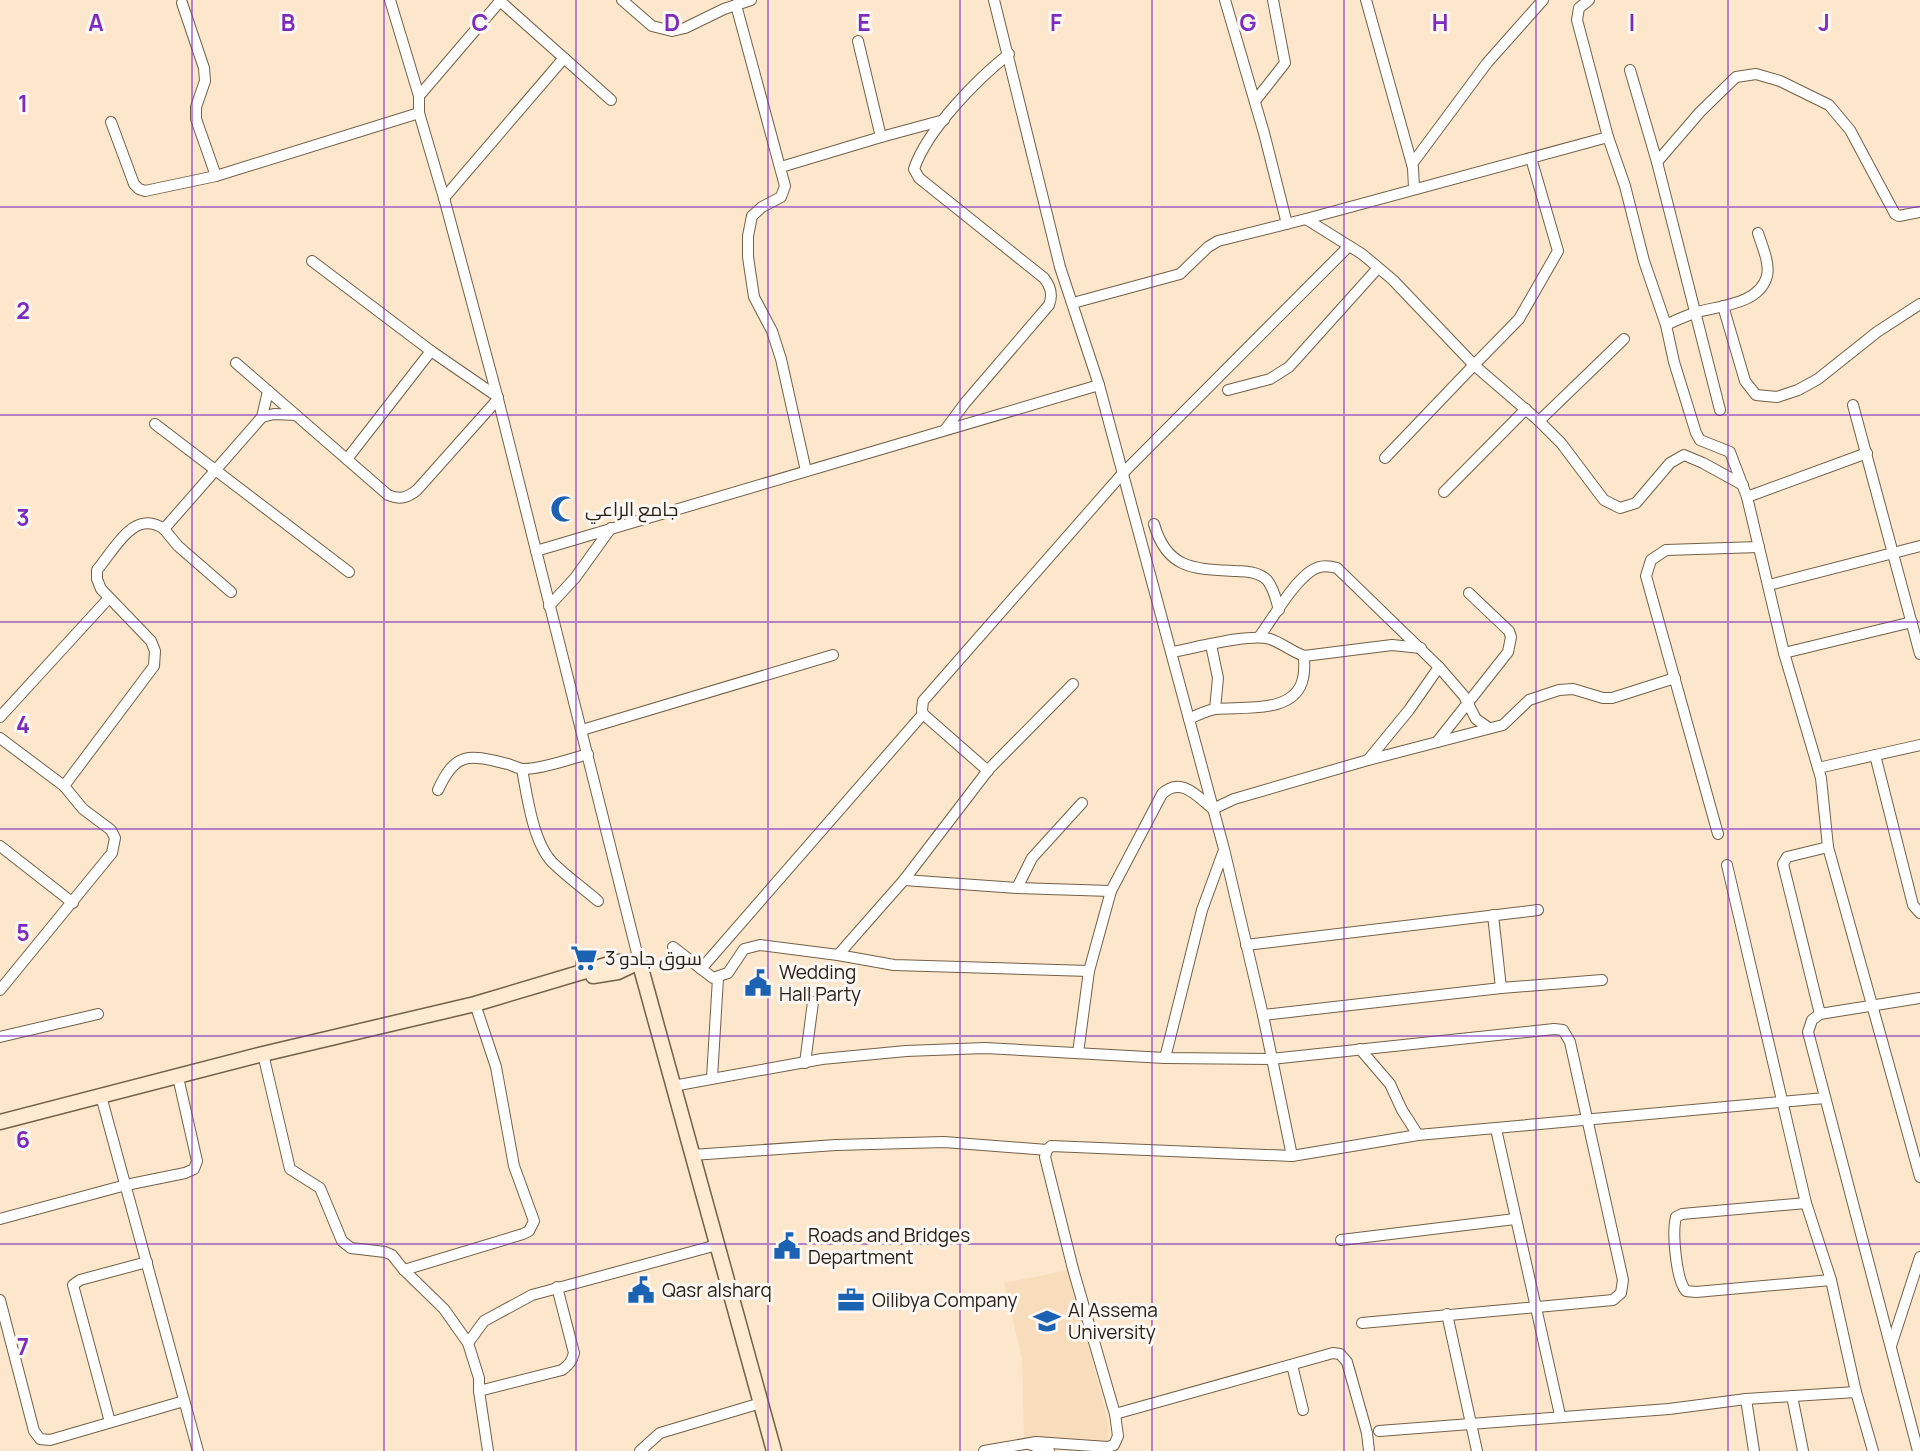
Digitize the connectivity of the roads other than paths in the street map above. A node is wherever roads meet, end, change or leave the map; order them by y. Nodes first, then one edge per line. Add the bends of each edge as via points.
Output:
1 (390, 0) edge
2 (500, 0) edge
3 (622, 0) edge
4 (751, 0) edge
5 (994, 0) edge
6 (1225, 0) edge
7 (1273, 0) edge
8 (1366, 0) edge
9 (1543, 0) edge
10 (1572, 0) edge
11 (1590, 0) edge
12 (182, 2) dead end
13 (736, 5) junction
14 (1577, 20) junction
15 (858, 41) dead end
16 (1009, 54) junction
17 (564, 58) junction
18 (1630, 70) dead end
19 (419, 96) junction
20 (611, 100) dead end
21 (1255, 100) junction
22 (418, 113) junction
23 (945, 120) junction
24 (111, 122) dead end
25 (881, 137) junction
26 (1608, 137) junction
27 (1531, 158) junction
28 (1657, 162) junction
29 (1412, 164) junction
30 (781, 167) junction
31 (216, 176) junction
32 (1414, 188) junction
33 (444, 198) junction
34 (1920, 212) edge
35 (1306, 219) junction
36 (1287, 224) junction
37 (1758, 233) dead end
38 (1349, 246) junction
39 (312, 261) dead end
40 (1378, 268) junction
41 (1073, 303) junction
42 (1920, 304) edge
43 (1723, 306) junction
44 (1696, 313) junction
45 (1666, 324) junction
46 (1623, 339) dead end
47 (431, 351) junction
48 (236, 363) dead end
49 (1474, 365) junction
50 (1099, 385) junction
51 (1228, 390) dead end
52 (268, 391) junction
53 (498, 398) junction
54 (1853, 405) dead end
55 (1526, 409) junction
56 (1720, 410) dead end
57 (296, 415) junction
58 (262, 417) junction
59 (1539, 421) junction
60 (155, 424) dead end
61 (945, 431) junction
62 (1867, 453) junction
63 (1385, 458) dead end
64 (347, 459) junction
65 (806, 471) junction
66 (215, 472) junction
67 (1123, 473) junction
68 (1742, 485) junction
69 (1444, 492) dead end
70 (1746, 497) junction
71 (1154, 524) dead end
72 (611, 528) junction
73 (164, 529) junction
74 (1920, 545) edge
75 (1759, 547) junction
76 (536, 551) junction
77 (1893, 553) junction
78 (349, 572) dead end
79 (1769, 585) junction
80 (231, 592) dead end
81 (1469, 593) dead end
82 (110, 598) junction
83 (549, 606) junction
84 (1279, 610) junction
85 (1912, 622) junction
86 (1259, 637) junction
87 (1211, 645) junction
88 (1421, 648) junction
89 (1172, 652) junction
90 (1784, 653) junction
91 (1920, 654) edge
92 (834, 655) dead end
93 (1304, 656) junction
94 (1439, 667) junction
95 (1675, 678) junction
96 (1073, 684) dead end
97 (1468, 704) junction
98 (1215, 709) junction
99 (923, 714) junction
100 (0, 717) edge
101 (1189, 719) junction
102 (1489, 728) junction
103 (582, 730) junction
104 (0, 738) edge
105 (1437, 742) junction
106 (1920, 745) edge
107 (589, 754) junction
108 (1875, 755) junction
109 (1368, 760) junction
110 (1818, 768) junction
111 (522, 769) junction
112 (988, 771) junction
113 (64, 786) junction
114 (438, 790) dead end
115 (1082, 803) dead end
116 (1213, 809) junction
117 (1718, 834) dead end
118 (0, 847) edge
119 (1828, 847) junction
120 (1224, 849) junction
121 (1727, 865) dead end
122 (904, 880) junction
123 (1017, 888) junction
124 (1111, 891) junction
125 (598, 901) dead end
126 (73, 903) junction
127 (1538, 910) dead end
128 (1920, 913) edge
129 (1493, 915) junction
130 (1246, 945) junction
131 (673, 947) dead end
132 (838, 955) junction
133 (639, 961) junction
134 (701, 969) junction
135 (1089, 971) junction
136 (603, 975) junction
137 (718, 978) junction
138 (1602, 980) dead end
139 (544, 983) junction
140 (1501, 988) junction
141 (0, 990) edge
142 (1920, 998) edge
143 (813, 1002) dead end
144 (475, 1004) junction
145 (1872, 1007) junction
146 (98, 1014) dead end
147 (1820, 1014) junction
148 (1263, 1015) junction
149 (656, 1022) junction
150 (0, 1037) edge
151 (1360, 1049) junction
152 (1078, 1053) junction
153 (264, 1054) junction
154 (1165, 1058) junction
155 (1271, 1059) junction
156 (805, 1063) junction
157 (178, 1077) junction
158 (712, 1078) junction
159 (673, 1086) junction
160 (101, 1096) junction
161 (1825, 1098) junction
162 (1783, 1101) junction
163 (1587, 1119) junction
164 (0, 1122) edge
165 (1496, 1129) junction
166 (1418, 1135) junction
167 (1046, 1150) junction
168 (692, 1155) junction
169 (1292, 1156) junction
170 (1920, 1177) edge
171 (126, 1185) junction
172 (1806, 1203) junction
173 (0, 1219) edge
174 (1515, 1219) junction
175 (1341, 1240) dead end
176 (717, 1245) junction
177 (1920, 1257) edge
178 (147, 1262) junction
179 (404, 1270) junction
180 (1831, 1280) junction
181 (557, 1287) junction
182 (0, 1300) edge
183 (1535, 1308) junction
184 (1447, 1314) junction
185 (1362, 1323) dead end
186 (468, 1343) junction
187 (1891, 1346) junction
188 (1292, 1365) junction
189 (479, 1391) junction
190 (1856, 1392) junction
191 (1792, 1396) junction
192 (1746, 1399) junction
193 (184, 1401) junction
194 (761, 1404) junction
195 (1303, 1410) dead end
196 (1115, 1414) junction
197 (1560, 1415) junction
198 (110, 1422) junction
199 (1472, 1423) junction
200 (1379, 1431) dead end
201 (1029, 1444) junction
202 (198, 1451) edge
203 (488, 1451) edge
204 (640, 1451) edge
205 (774, 1451) edge
206 (985, 1451) edge
207 (1049, 1451) edge
208 (1369, 1451) edge
209 (1477, 1451) edge
210 (1754, 1451) edge
211 (1804, 1451) edge
212 (1874, 1451) edge
213 (1918, 1451) edge

1 - 19 street
2 - 17 street
2 - 19 street
3 - 13 street via 653,26 672,32
4 - 13 street
5 - 16 street
6 - 21 street
7 - 21 street via 1285,63
8 - 29 street
9 - 29 street via 1487,63
10 - 14 street
11 - 14 street via 1579,8
12 - 31 street via 204,68 196,118
13 - 30 street
14 - 26 street
15 - 25 street
16 - 23 street via 972,87
16 - 41 street via 1044,208
17 - 20 street
17 - 33 street
18 - 28 street
19 - 22 street
21 - 36 street
22 - 31 street
22 - 33 street
23 - 25 street
23 - 61 street via 919,156 915,173 1044,278 1051,297
24 - 31 street via 131,179 139,189
25 - 30 street
26 - 27 street
26 - 45 street
27 - 32 street
27 - 49 street via 1558,251 1519,319
28 - 34 street via 1736,77 1756,74 1829,105 1850,130 1895,214
28 - 44 street
29 - 32 street
30 - 65 street via 784,191 752,216 748,257 754,297 781,359
32 - 35 street
33 - 53 street
35 - 36 street
35 - 38 street
36 - 41 street via 1213,243 1180,274
37 - 43 street via 1767,270 1765,281 1746,299
38 - 40 street
38 - 67 street
39 - 47 street
40 - 49 street
40 - 51 street via 1289,367 1270,379
41 - 50 street
42 - 43 street via 1818,379 1782,397 1756,395 1745,381
43 - 44 street
44 - 45 street
44 - 56 street
45 - 68 street via 1698,437 1730,452
46 - 59 street
47 - 53 street
47 - 64 street
48 - 52 street
49 - 55 street
49 - 63 street
50 - 61 street
50 - 67 street
52 - 57 street
52 - 58 street
53 - 64 street via 410,496 388,495
53 - 76 street
54 - 62 street
55 - 59 street
55 - 69 street
57 - 58 street
57 - 64 street
58 - 66 street
59 - 68 street via 1604,500 1620,508 1636,503 1670,463 1684,455
60 - 66 street
61 - 65 street
62 - 70 street
62 - 77 street
65 - 72 street
66 - 73 street
66 - 78 street
67 - 89 street
67 - 99 street via 923,701
68 - 70 street
70 - 75 street
71 - 84 street via 1164,550 1175,561 1261,575
72 - 76 street
72 - 83 street
73 - 80 street
73 - 82 street via 154,522 135,525 97,570 99,584
74 - 77 street
75 - 79 street
75 - 95 street via 1666,550 1651,560 1646,576 1649,593
76 - 83 street
77 - 79 street
77 - 85 street
79 - 90 street
81 - 97 street via 1510,638 1508,652
82 - 100 street
82 - 113 street via 152,641 154,666
83 - 103 street
84 - 86 street
84 - 88 street via 1312,569 1329,565
85 - 90 street
85 - 91 street
86 - 87 street
86 - 93 street
87 - 89 street
87 - 98 street via 1218,678
88 - 93 street via 1392,645
88 - 94 street
89 - 101 street
90 - 110 street
92 - 103 street
93 - 98 street via 1303,680 1280,704
94 - 97 street
94 - 109 street
95 - 102 street via 1612,698 1559,690 1529,700 1508,722
95 - 117 street
96 - 112 street
97 - 102 street via 1476,719
97 - 105 street
98 - 101 street
99 - 112 street
99 - 134 street
101 - 116 street
102 - 105 street
103 - 107 street
104 - 113 street
105 - 109 street
106 - 108 street
107 - 111 street
107 - 133 street
108 - 110 street
108 - 128 street via 1913,905
109 - 116 street
110 - 119 street
111 - 114 street via 464,758 446,771
111 - 125 street via 544,850
112 - 122 street
113 - 126 street via 115,838 112,853
115 - 123 street via 1032,858
116 - 120 street
116 - 124 street via 1184,786 1167,789
118 - 126 street
119 - 145 street
119 - 147 street via 1789,856 1783,864
120 - 130 street
120 - 154 street via 1202,910
121 - 162 street
122 - 123 street
122 - 132 street
123 - 124 street
124 - 135 street
126 - 141 street
127 - 129 street
129 - 130 street
129 - 140 street
130 - 148 street
131 - 134 street
132 - 135 street via 894,965
132 - 137 street via 754,946 744,949 728,973
133 - 136 street
133 - 139 street via 616,962
133 - 149 street
134 - 137 street
135 - 152 street
136 - 139 street
136 - 149 street via 634,983
137 - 158 street
138 - 140 street
139 - 144 street
140 - 148 street
142 - 145 street
143 - 156 street
144 - 153 street
144 - 179 street via 496,1067 514,1166 534,1221 523,1234
145 - 147 street
145 - 170 street
146 - 150 street
147 - 161 street via 1808,1032
148 - 155 street
149 - 159 street
151 - 155 street
151 - 163 street via 1563,1030 1570,1042
151 - 166 street via 1390,1084
152 - 154 street
152 - 156 street via 985,1048 906,1051
153 - 157 street
153 - 179 street via 290,1169 320,1188 342,1241 351,1248 392,1255
154 - 155 street
155 - 169 street
156 - 158 street
157 - 160 street
157 - 171 street via 196,1165 185,1173
158 - 159 street
159 - 168 street
160 - 164 street
160 - 171 street
161 - 162 street
161 - 187 street
162 - 163 street
162 - 172 street
163 - 165 street
163 - 183 street via 1623,1280 1621,1293 1613,1300
165 - 166 street
165 - 174 street
166 - 169 street
167 - 168 street via 944,1142
167 - 169 street via 1057,1145
167 - 196 street via 1073,1269
168 - 176 street
171 - 173 street
171 - 178 street
172 - 180 street
172 - 180 street via 1676,1217 1673,1227 1680,1283 1686,1291 1696,1292
174 - 175 street
174 - 183 street
176 - 181 street
176 - 194 street
177 - 187 street
178 - 193 street
178 - 198 street via 73,1285
179 - 186 street via 444,1309
180 - 190 street
181 - 186 street via 484,1321
181 - 189 street via 574,1353 570,1364
182 - 198 street via 37,1437 50,1440
183 - 184 street
183 - 197 street
184 - 185 street
184 - 199 street
186 - 189 street
187 - 213 street
188 - 195 street
188 - 196 street
188 - 208 street via 1333,1353 1345,1357
189 - 203 street
190 - 191 street
190 - 212 street
191 - 192 street
191 - 211 street
192 - 197 street
192 - 210 street
193 - 198 street
193 - 202 street
194 - 204 street via 660,1433
194 - 205 street
196 - 201 street via 1118,1436 1114,1445
197 - 199 street
199 - 200 street
199 - 209 street
201 - 206 street
201 - 207 street

